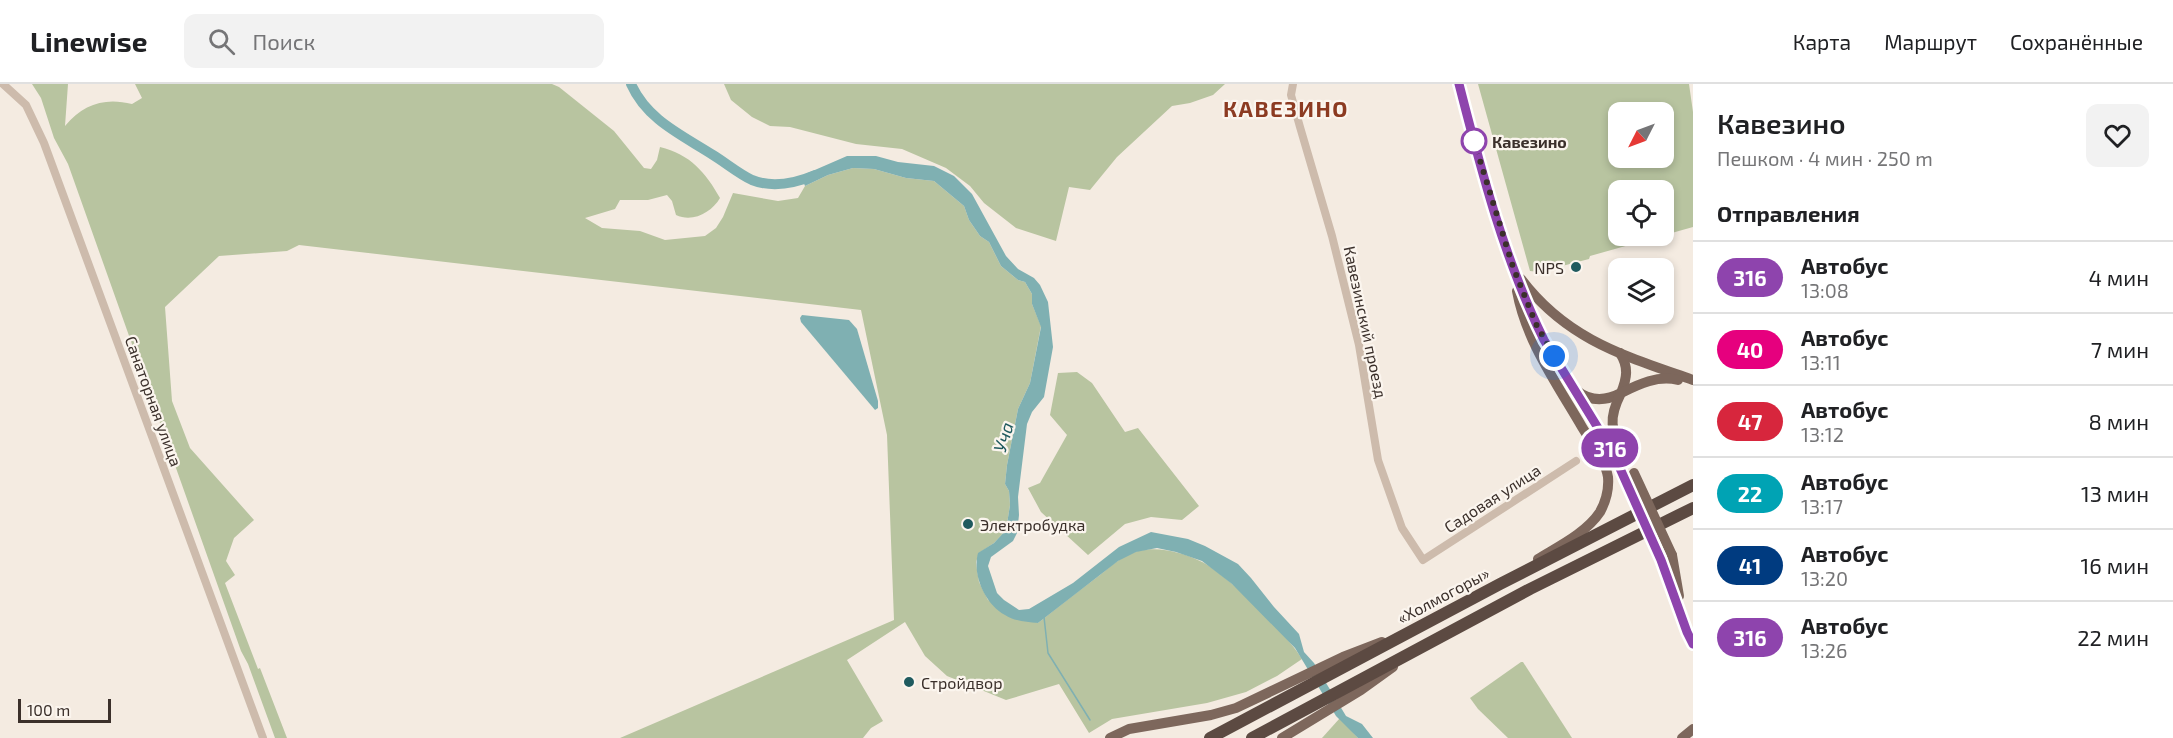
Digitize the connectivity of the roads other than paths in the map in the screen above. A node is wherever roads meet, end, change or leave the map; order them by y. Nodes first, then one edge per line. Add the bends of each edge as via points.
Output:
1 (3, 84) edge
2 (1293, 84) edge
3 (1458, 84) edge
4 (1513, 267) junction
5 (1620, 353) junction
6 (1693, 380) edge
7 (1693, 385) edge
8 (1575, 388) junction
9 (1621, 393) junction
10 (1576, 461) dead end
11 (1628, 462) junction
12 (1629, 475) junction
13 (1693, 485) edge
14 (1693, 508) edge
15 (1424, 560) joint
16 (1500, 584) junction
17 (1687, 632) junction
18 (1693, 644) edge
19 (1293, 687) junction
20 (1307, 715) junction
21 (1693, 729) edge
22 (263, 738) edge
23 (1110, 738) edge
24 (1210, 738) edge
25 (1252, 738) edge
26 (1282, 738) edge
27 (1682, 738) edge

1 - 22 street, Санаторная улица via 26,105 44,143
2 - 15 street, Кавезинский проезд via 1300,128 1359,345 1378,460 1402,528
3 - 4 main road
4 - 5 main road via 1564,323
4 - 8 main road via 1544,340
4 - 16 main road via 1531,335 1608,476 1607,495 1591,523
5 - 6 main road
5 - 9 main road via 1627,374
7 - 9 main road via 1662,378
8 - 9 main road via 1596,399
8 - 11 main road
8 - 12 main road
9 - 11 main road via 1612,421
10 - 15 street, Садовая улица
11 - 12 main road
12 - 17 main road, bridge
12 - 17 main road, bridge via 1672,555
13 - 16 highway, «Холмогоры»
14 - 20 highway via 1530,589
16 - 19 highway, «Холмогоры»
17 - 18 main road
19 - 23 main road via 1211,715 1129,729
19 - 24 highway, «Холмогоры»
20 - 25 highway
20 - 26 main road
21 - 27 main road

